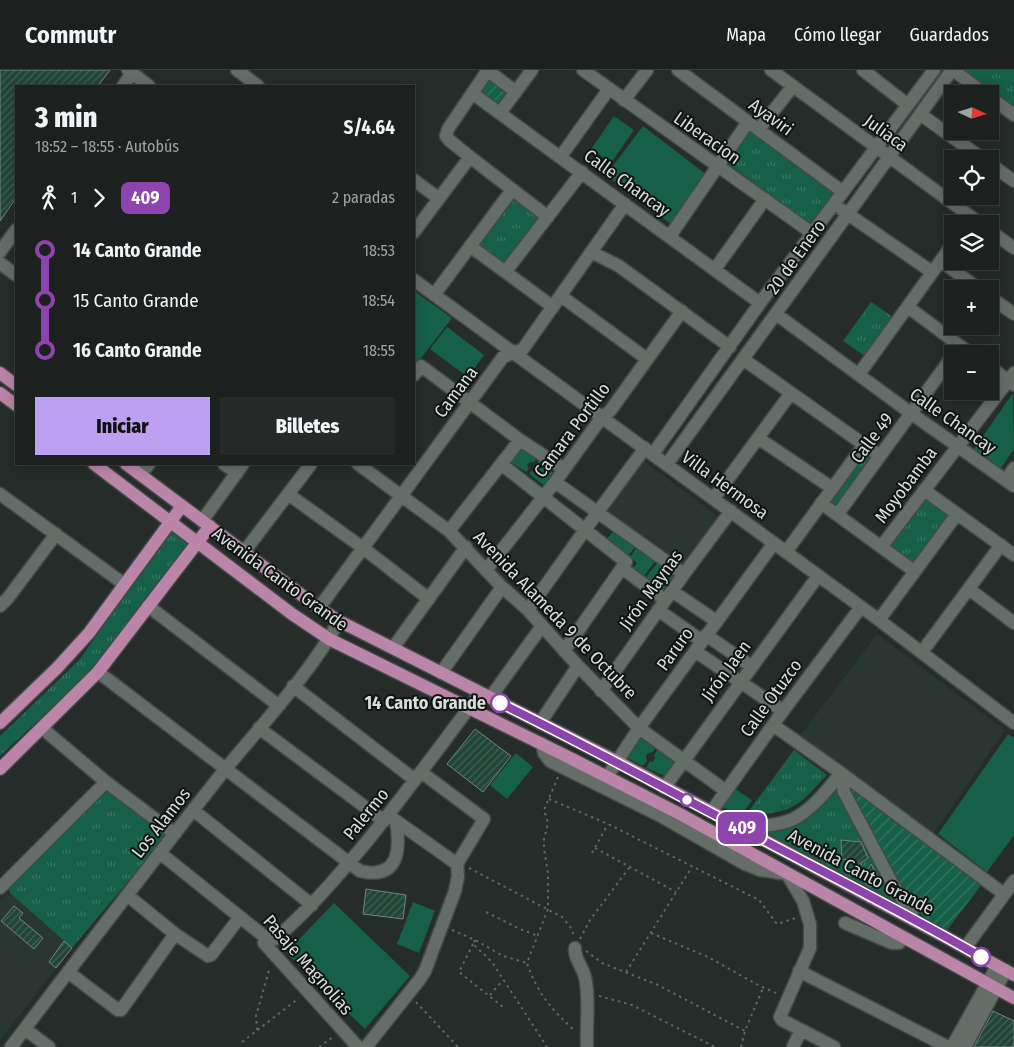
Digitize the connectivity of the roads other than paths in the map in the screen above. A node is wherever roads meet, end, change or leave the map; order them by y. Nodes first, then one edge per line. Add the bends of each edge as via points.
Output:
1 (237, 70) edge
2 (487, 70) edge
3 (532, 70) edge
4 (583, 70) edge
5 (647, 70) edge
6 (678, 70) edge
7 (771, 70) edge
8 (863, 70) edge
9 (934, 70) edge
10 (952, 70) edge
11 (140, 76) edge
12 (125, 85) edge
13 (257, 85) edge
14 (973, 85) edge
15 (793, 86) junction
16 (609, 89) junction
17 (516, 92) junction
18 (472, 93) junction
19 (624, 100) junction
20 (908, 104) junction
21 (999, 104) edge
22 (500, 113) junction
23 (920, 114) junction
24 (1014, 115) edge
25 (748, 122) junction
26 (759, 129) junction
27 (876, 147) junction
28 (970, 150) edge
29 (561, 156) junction
30 (470, 157) junction
31 (889, 157) junction
32 (716, 166) junction
33 (999, 170) edge
34 (582, 172) junction
35 (415, 181) edge
36 (1014, 181) edge
37 (512, 190) junction
38 (843, 192) junction
39 (438, 198) junction
40 (765, 199) junction
41 (625, 204) junction
42 (834, 204) junction
43 (848, 214) junction
44 (965, 215) edge
45 (548, 217) junction
46 (15, 231) edge
47 (415, 231) edge
48 (812, 233) junction
49 (670, 236) junction
50 (999, 237) edge
51 (470, 246) junction
52 (1014, 248) edge
53 (0, 252) edge
54 (591, 252) junction
55 (944, 256) edge
56 (941, 260) junction
57 (0, 263) edge
58 (715, 269) junction
59 (506, 271) junction
60 (932, 272) junction
61 (15, 274) edge
62 (967, 280) edge
63 (415, 281) edge
64 (434, 294) junction
65 (561, 296) junction
66 (760, 303) junction
67 (999, 303) edge
68 (553, 307) junction
69 (908, 307) junction
70 (682, 311) junction
71 (776, 314) junction
72 (1014, 314) edge
73 (955, 345) edge
74 (730, 347) junction
75 (514, 353) junction
76 (647, 359) junction
77 (743, 359) junction
78 (944, 368) edge
79 (999, 372) edge
80 (0, 373) edge
81 (415, 374) edge
82 (859, 374) junction
83 (1012, 379) edge
84 (15, 384) edge
85 (0, 393) edge
86 (791, 393) junction
87 (470, 403) junction
88 (15, 404) edge
89 (912, 414) junction
90 (602, 416) junction
91 (758, 438) junction
92 (520, 440) junction
93 (864, 445) junction
94 (958, 446) junction
95 (649, 451) junction
96 (880, 456) junction
97 (501, 464) junction
98 (667, 464) junction
99 (95, 465) edge
100 (130, 465) edge
101 (310, 465) edge
102 (359, 465) edge
103 (240, 468) edge
104 (1014, 468) edge
105 (145, 469) edge
106 (564, 469) junction
107 (555, 482) junction
108 (1010, 483) edge
109 (832, 488) junction
110 (924, 490) junction
111 (0, 494) edge
112 (288, 494) junction
113 (401, 495) junction
114 (543, 497) junction
115 (714, 498) junction
116 (821, 503) junction
117 (182, 506) junction
118 (731, 511) junction
119 (597, 513) junction
120 (957, 514) junction
121 (837, 515) junction
122 (171, 521) junction
123 (206, 524) junction
124 (585, 529) junction
125 (450, 531) junction
126 (56, 534) junction
127 (198, 541) junction
128 (774, 543) junction
129 (1001, 545) junction
130 (466, 547) junction
131 (881, 547) junction
132 (363, 548) junction
133 (244, 552) junction
134 (786, 552) junction
135 (1014, 554) edge
136 (622, 568) junction
137 (487, 569) junction
138 (914, 571) junction
139 (684, 574) junction
140 (818, 576) junction
141 (124, 584) junction
142 (502, 587) junction
143 (969, 588) junction
144 (3, 599) edge
145 (428, 599) junction
146 (665, 600) junction
147 (148, 606) junction
148 (861, 607) junction
149 (319, 608) junction
150 (528, 610) junction
151 (879, 620) junction
152 (339, 621) junction
153 (716, 621) junction
154 (1014, 623) edge
155 (542, 626) junction
156 (329, 639) junction
157 (701, 642) junction
158 (393, 648) junction
159 (564, 651) junction
160 (922, 652) junction
161 (578, 666) junction
162 (751, 666) junction
163 (98, 672) junction
164 (441, 673) junction
165 (739, 682) junction
166 (293, 686) junction
167 (601, 691) junction
168 (485, 696) junction
169 (278, 705) junction
170 (468, 709) junction
171 (783, 711) junction
172 (0, 723) edge
173 (540, 723) junction
174 (1014, 723) edge
175 (773, 725) junction
176 (42, 728) junction
177 (259, 728) junction
178 (638, 728) junction
179 (542, 744) junction
180 (683, 760) junction
181 (616, 761) junction
182 (226, 768) junction
183 (0, 769) edge
184 (841, 773) junction
185 (418, 776) junction
186 (606, 777) junction
187 (106, 782) junction
188 (664, 788) junction
189 (726, 791) junction
190 (193, 810) junction
191 (711, 812) junction
192 (389, 819) junction
193 (741, 828) junction
194 (175, 834) junction
195 (160, 853) junction
196 (348, 864) junction
197 (457, 864) junction
198 (787, 874) junction
199 (1014, 881) edge
200 (0, 888) edge
201 (1004, 894) junction
202 (128, 895) junction
203 (312, 905) junction
204 (240, 917) junction
205 (912, 919) junction
206 (845, 923) dead end
207 (175, 934) junction
208 (265, 937) junction
209 (904, 938) junction
210 (575, 948) road end
211 (965, 948) junction
212 (1006, 970) edge
213 (799, 971) junction
214 (68, 972) junction
215 (992, 986) junction
216 (1014, 998) edge
217 (25, 1029) junction
218 (801, 1030) junction
219 (587, 1044) edge
220 (11, 1047) edge
221 (48, 1047) edge
222 (358, 1047) edge
223 (366, 1047) edge
224 (793, 1047) edge
225 (834, 1047) edge
226 (948, 1047) edge
227 (952, 1047) edge
228 (965, 1047) edge

1 - 13 street
2 - 17 street
2 - 18 street
3 - 17 street
4 - 16 street, Liberacion
5 - 19 street
6 - 25 street, Ayaviri
7 - 15 street, Juliaca
8 - 20 street
9 - 20 street, 20 de Enero
10 - 14 street
10 - 23 street, 20 de Enero
11 - 12 street
15 - 26 street
15 - 27 street, Juliaca
16 - 19 street, Liberacion
16 - 29 street
17 - 22 street
18 - 22 street, Calle Chancay
18 - 30 street via 446,136
19 - 32 street, Liberacion
20 - 27 street, 20 de Enero
21 - 24 street
22 - 29 street, Calle Chancay
23 - 28 street
23 - 31 street, 20 de Enero
25 - 26 street, Ayaviri
25 - 32 street
26 - 38 street, Ayaviri
27 - 31 street, Juliaca
27 - 38 street, 20 de Enero
29 - 34 street, Calle Chancay
30 - 37 street
30 - 39 street
31 - 43 street, 20 de Enero
31 - 44 street, Juliaca
32 - 40 street, Liberacion
32 - 49 street
33 - 36 street
34 - 41 street, Calle Chancay
34 - 45 street
35 - 39 street
37 - 45 street
37 - 51 street
38 - 42 street, 20 de Enero
39 - 47 street
40 - 48 street, Liberacion
40 - 58 street
41 - 49 street, Calle Chancay
41 - 54 street, Camana
42 - 43 street
42 - 48 street, 20 de Enero
43 - 60 street
43 - 71 street, 20 de Enero
45 - 59 street
46 - 53 street
48 - 66 street, 20 de Enero
49 - 58 street, Calle Chancay
50 - 52 street
51 - 59 street
51 - 64 street
54 - 65 street, Camana
54 - 70 street via 620,266
55 - 56 street
56 - 60 street
56 - 62 street
57 - 61 street
58 - 66 street, Calle Chancay
59 - 68 street
60 - 69 street
63 - 64 street, Villa Hermosa
64 - 75 street, Villa Hermosa
65 - 68 street, Camana
65 - 76 street
66 - 74 street, 20 de Enero
67 - 72 street
68 - 75 street, Camana via 524,349
69 - 73 street
69 - 82 street
70 - 74 street
70 - 76 street, Camara Portillo
71 - 77 street, 20 de Enero
71 - 82 street, Calle Chancay
74 - 95 street, 20 de Enero
75 - 87 street, Camana via 504,357
75 - 90 street, Villa Hermosa
76 - 90 street, Camara Portillo via 610,411
77 - 86 street
77 - 98 street, 20 de Enero
78 - 89 street, Calle 49
79 - 83 street
80 - 84 main road
81 - 87 street via 420,366
82 - 89 street, Calle Chancay
83 - 94 street, Moyobamba
85 - 88 main road
86 - 91 street
86 - 93 street
87 - 92 street
87 - 113 street, Camana
89 - 94 street, Calle Chancay
89 - 96 street, Calle 49
90 - 95 street, Villa Hermosa
90 - 106 street, Camara Portillo
91 - 109 street
91 - 115 street
92 - 97 street
92 - 106 street
93 - 96 street
93 - 109 street
94 - 108 street, Calle Chancay
94 - 110 street, Moyobamba
95 - 98 street, Villa Hermosa
95 - 119 street, 20 de Enero
96 - 121 street, Calle 49
97 - 114 street
97 - 125 street
98 - 115 street, Villa Hermosa
99 - 122 main road, Avenida Canto Grande
100 - 105 main road, Avenida Canto Grande
101 - 112 street
102 - 113 street, Avenida Alameda 9 de Octubre
103 - 123 street
104 - 108 street
105 - 117 main road, Avenida Canto Grande
106 - 107 street, Camara Portillo
107 - 114 street, Camara Portillo
107 - 119 street
109 - 116 street
110 - 120 street
110 - 131 street, Moyobamba
111 - 126 street
112 - 132 street
112 - 133 street
113 - 125 street, Avenida Alameda 9 de Octubre
113 - 132 street, Camana
114 - 124 street
114 - 137 street, Camara Portillo
115 - 118 street, Villa Hermosa
116 - 121 street
116 - 134 street
117 - 122 main road
117 - 123 main road, Avenida Canto Grande
118 - 128 street, Villa Hermosa
118 - 139 street, Jirón Maynas
119 - 124 street, 20 de Enero
119 - 139 street
120 - 129 street
120 - 138 street
121 - 131 street
122 - 127 main road, Avenida Canto Grande
122 - 141 main road
123 - 127 main road
123 - 133 main road, Avenida Canto Grande
124 - 136 street via 626,562
124 - 150 street, 20 de Enero
125 - 130 street, Avenida Alameda 9 de Octubre
126 - 141 street
126 - 144 street
127 - 147 main road
127 - 156 main road, Avenida Canto Grande
128 - 134 street, Villa Hermosa
128 - 153 street, Paruro
129 - 135 street
129 - 143 street
130 - 137 street, Avenida Alameda 9 de Octubre
130 - 145 street
131 - 138 street
132 - 145 street
132 - 149 street, Camana
133 - 149 main road, Avenida Canto Grande
134 - 140 street, Villa Hermosa
136 - 146 street
136 - 159 street
137 - 142 street, Avenida Alameda 9 de Octubre
138 - 151 street
139 - 146 street, Jirón Maynas
140 - 148 street, Villa Hermosa
140 - 162 street, Jirón Jaen
141 - 172 main road via 78,646
142 - 150 street, Avenida Alameda 9 de Octubre
142 - 164 street
143 - 154 street
143 - 160 street
145 - 158 street
146 - 153 street
146 - 157 street
146 - 167 street, Jirón Maynas
147 - 163 main road
147 - 169 street
148 - 151 street, Villa Hermosa
148 - 171 street, Calle Otuzco
149 - 152 main road, Avenida Canto Grande
150 - 155 street, Avenida Alameda 9 de Octubre
151 - 160 street, Villa Hermosa
152 - 156 street, Los Alamos
152 - 158 main road, Avenida Canto Grande
153 - 157 street, Paruro
155 - 159 street, Avenida Alameda 9 de Octubre
155 - 168 street, Palermo
156 - 166 street, Los Alamos
156 - 170 main road, Avenida Canto Grande
157 - 162 street
157 - 165 street
157 - 178 street, Paruro
158 - 164 main road, Avenida Canto Grande
159 - 161 street, Avenida Alameda 9 de Octubre
160 - 174 street, Villa Hermosa
161 - 167 street, Avenida Alameda 9 de Octubre
161 - 173 street
162 - 165 street, Jirón Jaen
163 - 176 main road
163 - 182 street
164 - 168 main road, Avenida Canto Grande
165 - 171 street
165 - 180 street, Jirón Jaen
166 - 169 street, Los Alamos
166 - 185 street
167 - 178 street, Avenida Alameda 9 de Octubre
168 - 170 street, Palermo
168 - 173 main road, Avenida Canto Grande
169 - 177 street, Los Alamos
170 - 179 main road, Avenida Canto Grande
170 - 185 street, Palermo
171 - 175 street, Calle Otuzco
173 - 181 main road, Avenida Canto Grande
175 - 184 street
175 - 189 street, Calle Otuzco
176 - 183 main road
176 - 187 street
177 - 182 street, Los Alamos
177 - 192 street
178 - 180 street, Avenida Alameda 9 de Octubre
178 - 181 street, Paruro
179 - 186 main road, Avenida Canto Grande
179 - 198 street via 550,761 658,815 745,864
180 - 188 street, Jirón Jaen
180 - 189 street, Avenida Alameda 9 de Octubre
181 - 186 street, Paruro
181 - 188 main road, Avenida Canto Grande
182 - 190 street, Los Alamos
182 - 196 street
184 - 193 street via 796,818 766,826
184 - 201 street
184 - 205 street via 844,792
185 - 192 street, Palermo
185 - 197 street via 484,819
186 - 198 main road, Avenida Canto Grande
187 - 194 street
187 - 200 street
188 - 191 main road, Avenida Canto Grande
189 - 191 street, Calle Otuzco
190 - 194 street, Los Alamos
190 - 203 street
191 - 193 main road, Avenida Canto Grande
192 - 196 street, Palermo
192 - 196 street via 399,846 389,868 369,873
192 - 197 street
193 - 205 main road, Avenida Canto Grande
194 - 195 street, Los Alamos
195 - 202 street, Los Alamos
195 - 204 street, Pasaje Magnolias
196 - 203 street, Palermo
197 - 223 street via 455,891 420,979
198 - 209 main road, Avenida Canto Grande
198 - 213 street via 803,901 810,924 810,948
199 - 201 street
201 - 211 street
202 - 207 street
202 - 214 street, Los Alamos
203 - 208 street, Palermo via 275,939
204 - 207 street via 211,955 206,955
204 - 208 street, Pasaje Magnolias
205 - 211 main road, Avenida Canto Grande
206 - 209 street via 892,943
207 - 214 street via 121,1010
208 - 222 street, Pasaje Magnolias via 264,943
209 - 215 main road, Avenida Canto Grande
210 - 219 street via 574,955 585,976
211 - 212 main road, Avenida Canto Grande
212 - 215 street
213 - 218 street via 780,1017
213 - 226 street
214 - 217 street, Los Alamos
215 - 216 main road, Avenida Canto Grande
215 - 227 street
215 - 228 street
217 - 220 street, Los Alamos
217 - 221 street
218 - 224 street
218 - 225 street

